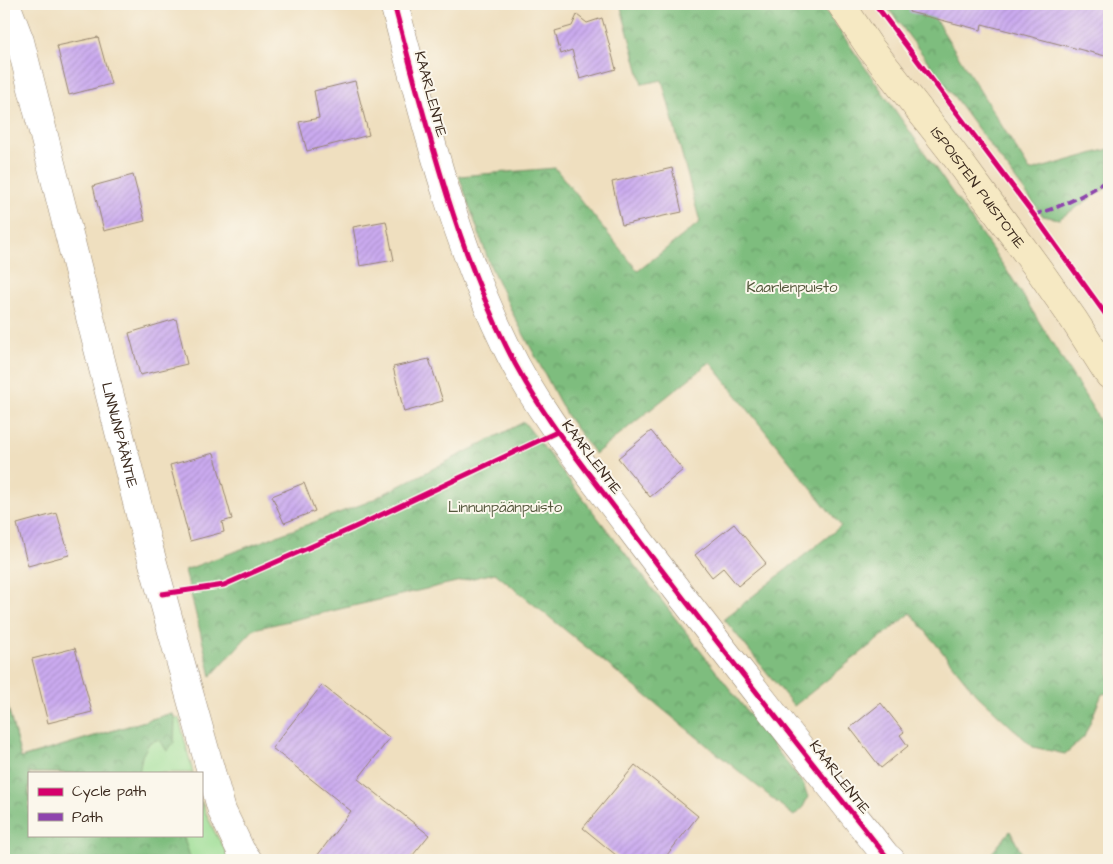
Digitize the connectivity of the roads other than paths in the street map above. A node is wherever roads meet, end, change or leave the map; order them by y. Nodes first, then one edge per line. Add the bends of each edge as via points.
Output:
1 (6, 4) edge
2 (394, 4) edge
3 (841, 4) edge
4 (1109, 375) edge
5 (885, 859) edge
6 (248, 860) edge

1 - 6 street, LINNUNPÄÄNTIE via 20,41 146,538 222,811
2 - 5 street, KAARLENTIE via 462,242 506,347 533,395 557,432 669,580
3 - 4 main road, ISPOISTEN PUISTOTIE via 869,46 1039,270

